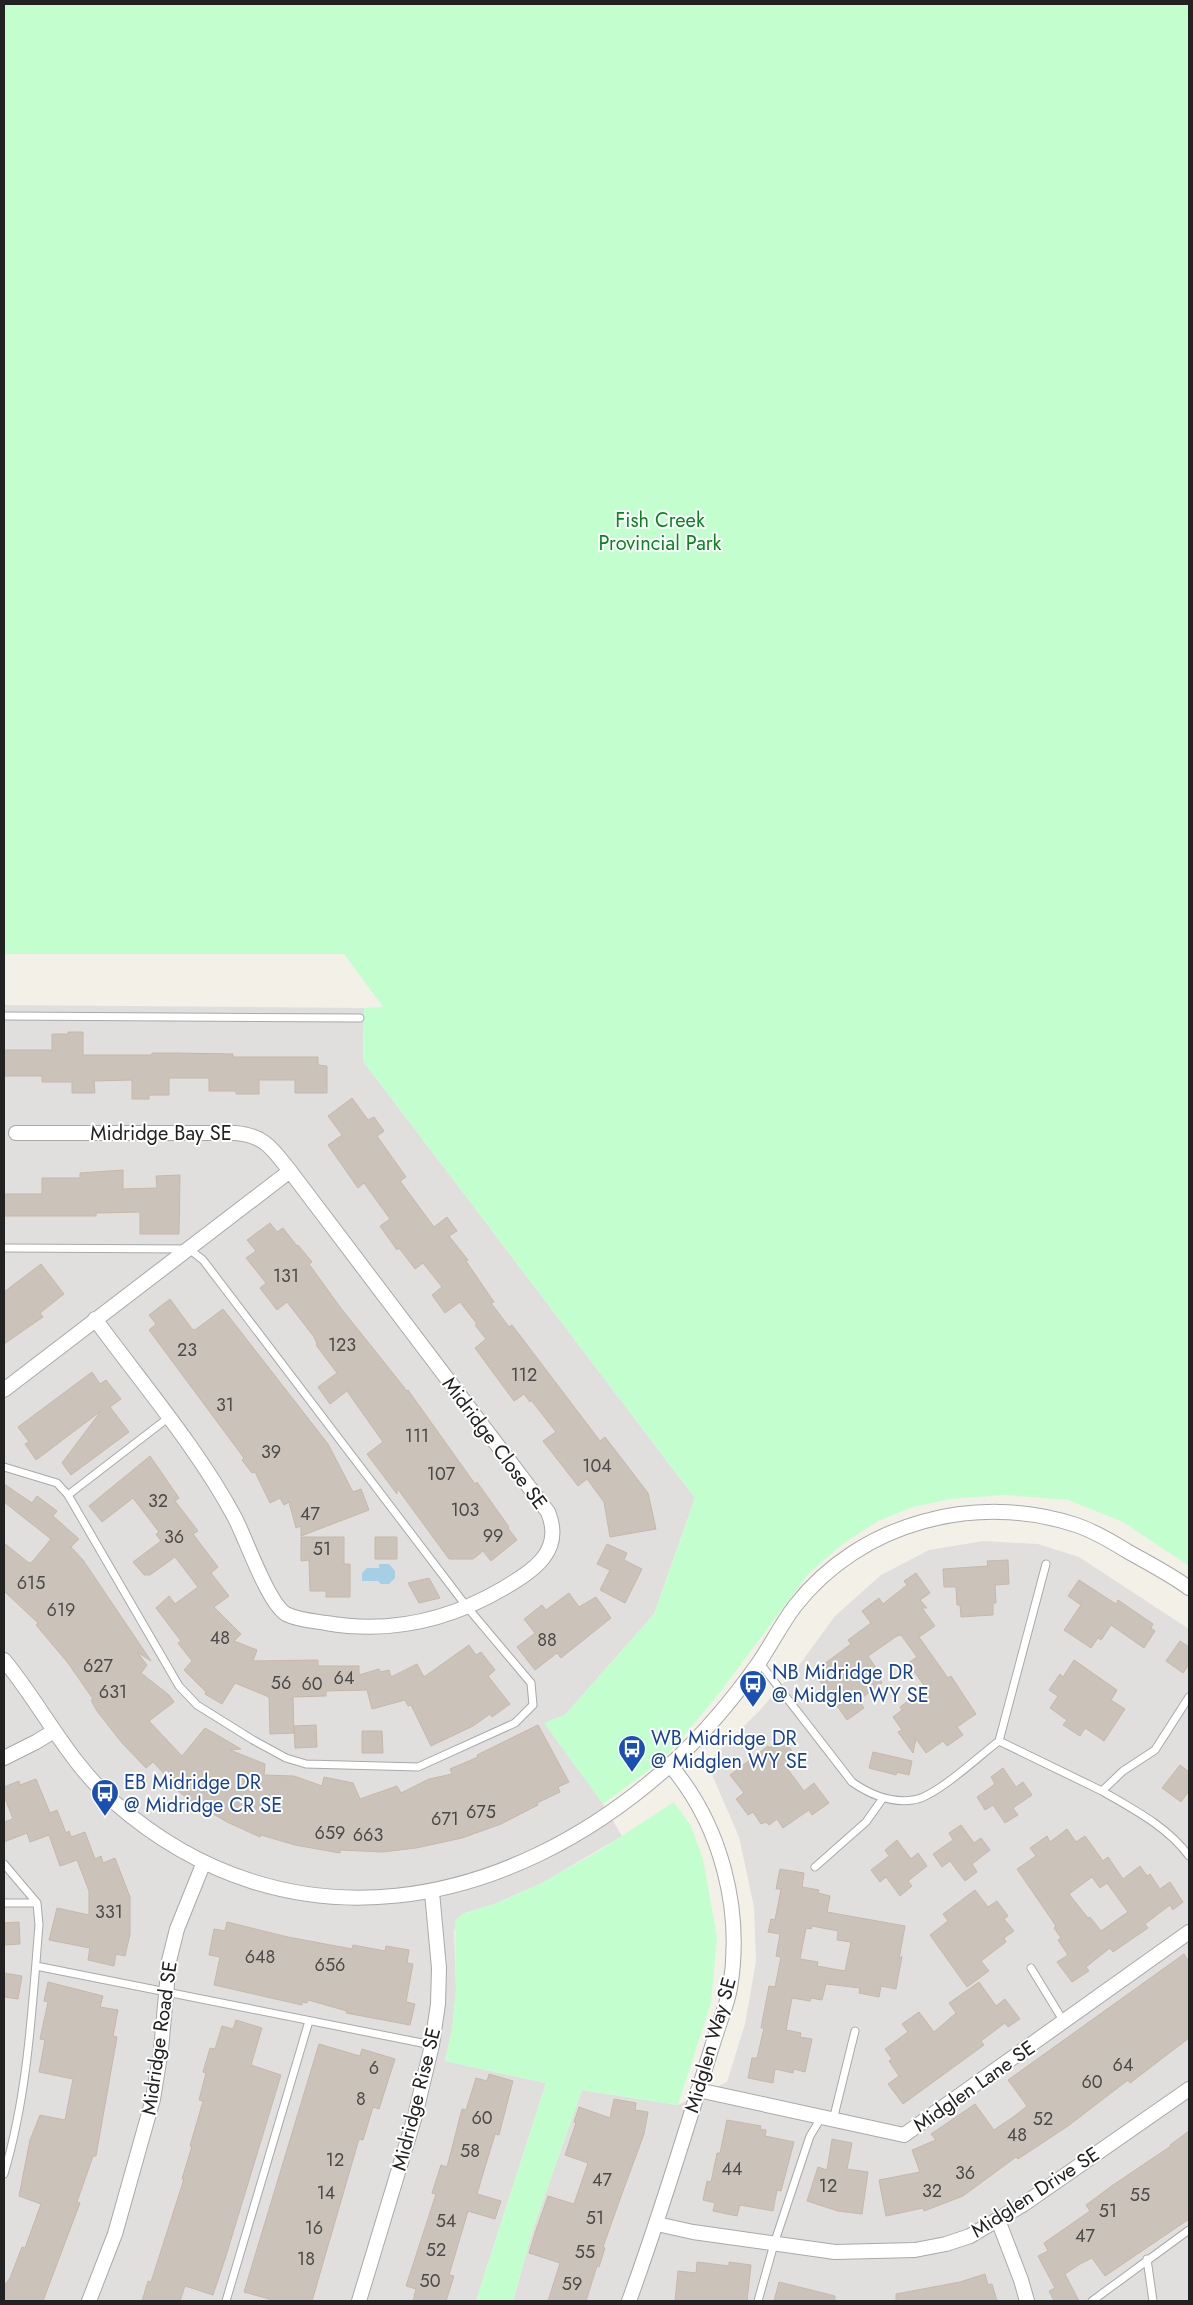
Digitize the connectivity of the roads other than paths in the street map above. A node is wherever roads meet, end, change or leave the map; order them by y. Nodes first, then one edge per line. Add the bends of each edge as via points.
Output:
1 (4, 1016) edge
2 (360, 1018) dead end
3 (16, 1133) dead end
4 (290, 1172) junction
5 (4, 1248) edge
6 (189, 1249) junction
7 (95, 1320) junction
8 (4, 1390) edge
9 (168, 1418) junction
10 (4, 1467) edge
11 (68, 1495) junction
12 (1046, 1564) dead end
13 (1189, 1588) edge
14 (467, 1607) junction
15 (4, 1660) edge
16 (759, 1661) junction
17 (1189, 1697) edge
18 (54, 1731) junction
19 (999, 1741) junction
20 (4, 1758) edge
21 (670, 1765) junction
22 (1102, 1791) junction
23 (882, 1798) junction
24 (1189, 1856) edge
25 (204, 1862) junction
26 (4, 1864) edge
27 (815, 1867) dead end
28 (432, 1892) junction
29 (4, 1903) edge
30 (37, 1903) junction
31 (1189, 1932) edge
32 (36, 1966) junction
33 (1030, 1968) dead end
34 (165, 1993) junction
35 (309, 2020) junction
36 (1064, 2023) junction
37 (855, 2031) dead end
38 (432, 2045) junction
39 (1189, 2089) edge
40 (698, 2090) junction
41 (827, 2119) junction
42 (4, 2174) edge
43 (998, 2220) junction
44 (657, 2224) junction
45 (1189, 2230) edge
46 (774, 2244) junction
47 (1147, 2260) junction
48 (88, 2301) edge
49 (226, 2301) edge
50 (359, 2301) edge
51 (629, 2301) edge
52 (758, 2301) edge
53 (1027, 2301) edge
54 (1092, 2301) edge
55 (1153, 2301) edge

1 - 2 lane
3 - 4 street, Midridge Bay SE via 248,1134 266,1143
4 - 6 street
4 - 14 street, Midridge Close SE via 548,1512 552,1542 545,1557 534,1568
5 - 6 lane
6 - 7 street
6 - 14 lane via 203,1260
7 - 8 street
7 - 9 street, Midridge Close SE
9 - 11 lane
9 - 14 street, Midridge Close SE via 212,1480 234,1517 270,1595 285,1613 302,1620 358,1628 438,1618
10 - 11 lane via 57,1483
11 - 14 lane via 188,1698 253,1740 297,1763 418,1767 515,1723 533,1705 531,1682
12 - 19 lane
13 - 16 street via 1173,1576 1079,1526 1047,1516 1003,1511 945,1516 917,1522 890,1533 841,1562 795,1606
15 - 18 street via 25,1685
16 - 21 street via 719,1713
16 - 23 lane via 852,1782
17 - 22 lane via 1155,1750 1123,1770
18 - 20 street
18 - 25 street via 81,1768 114,1802 159,1837
19 - 22 lane
19 - 23 lane via 932,1793 914,1800
21 - 28 street via 613,1810 536,1857 484,1878
21 - 40 street, Midglen Way SE via 694,1796 712,1833 725,1872 732,1916 730,1988
22 - 24 lane via 1177,1840
23 - 27 lane via 866,1822
25 - 28 street via 249,1881 319,1895 375,1897
25 - 34 street, Midridge Road SE via 177,1929
26 - 30 lane
28 - 38 street, Midridge Rise SE via 439,1968
29 - 30 lane
30 - 32 lane
31 - 36 street, Midglen Lane SE
32 - 34 lane
32 - 42 lane via 24,2088 16,2134
33 - 36 lane
34 - 35 lane
34 - 48 street, Midridge Road SE via 153,2099 115,2234
35 - 38 lane
35 - 49 lane
36 - 41 street, Midglen Lane SE via 904,2135
37 - 41 lane
38 - 50 street, Midridge Rise SE via 415,2116
39 - 43 street, Midglen Drive SE
40 - 41 street, Midglen Lane SE
40 - 44 street, Midglen Way SE
41 - 46 lane via 810,2136
43 - 46 street, Midglen Drive SE via 970,2236 915,2250 835,2252
43 - 53 street
44 - 46 street, Midglen Drive SE
44 - 51 street, Midglen Way SE
45 - 47 lane
46 - 52 lane
47 - 54 lane
47 - 55 lane

